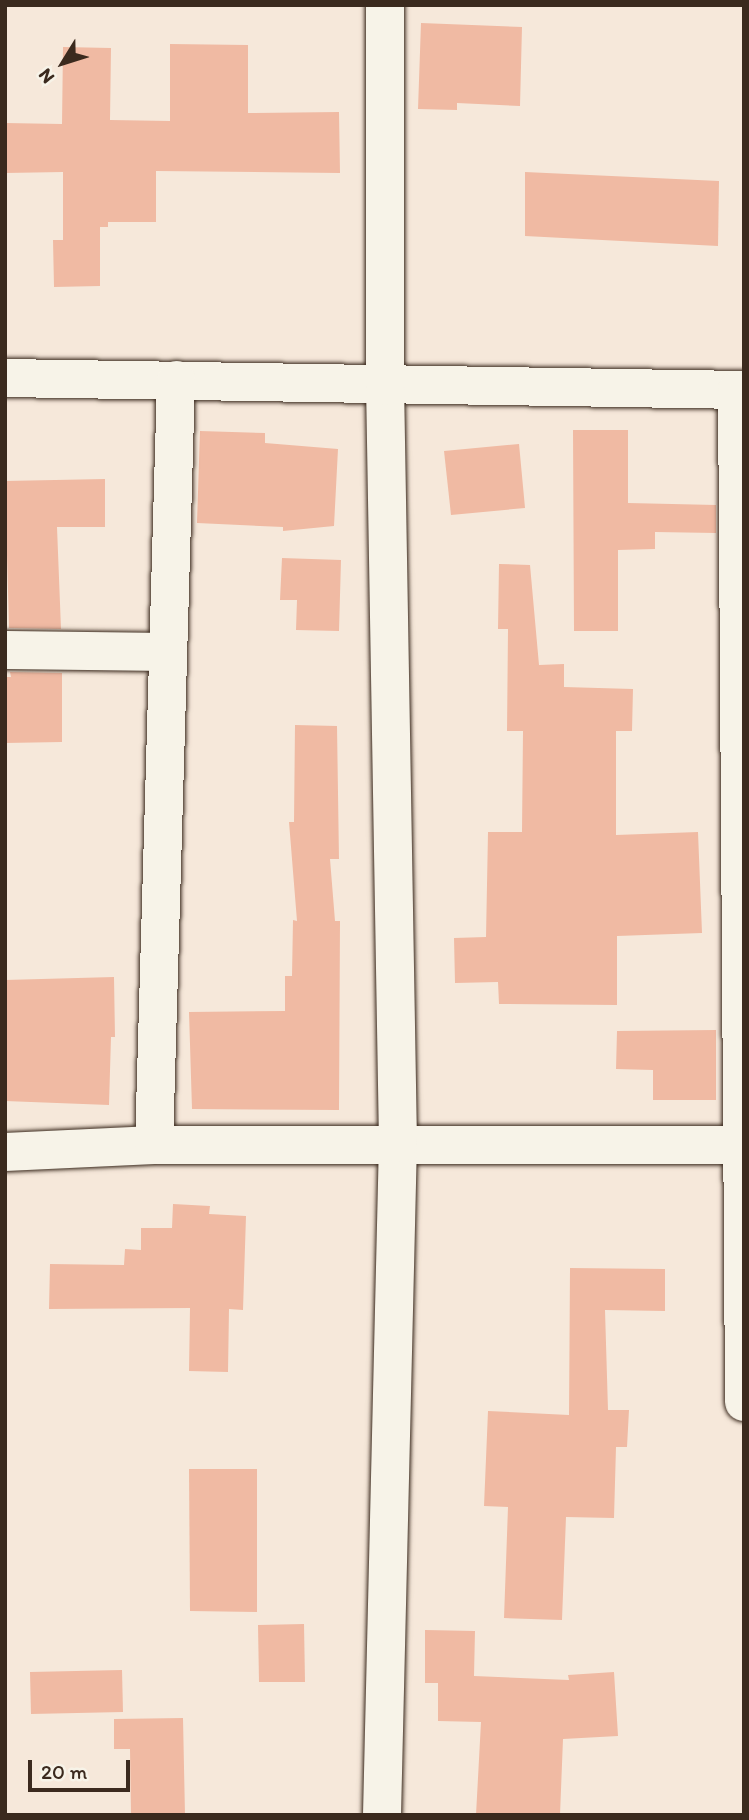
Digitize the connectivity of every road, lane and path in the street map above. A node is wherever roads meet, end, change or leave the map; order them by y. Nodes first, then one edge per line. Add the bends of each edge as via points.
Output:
1 (385, 5) edge
2 (5, 378) edge
3 (176, 380) junction
4 (385, 386) junction
5 (741, 390) edge
6 (5, 650) edge
7 (168, 652) junction
8 (741, 798) edge
9 (398, 1143) junction
10 (154, 1145) junction
11 (742, 1145) edge
12 (5, 1152) edge
13 (744, 1402) edge
14 (382, 1815) edge

1 - 4 street
2 - 3 street
3 - 4 street
3 - 7 street
4 - 5 street
4 - 9 street
5 - 8 street
6 - 7 street
7 - 10 street
8 - 11 street
9 - 10 street
9 - 11 street
9 - 14 street
10 - 12 street
11 - 13 street

